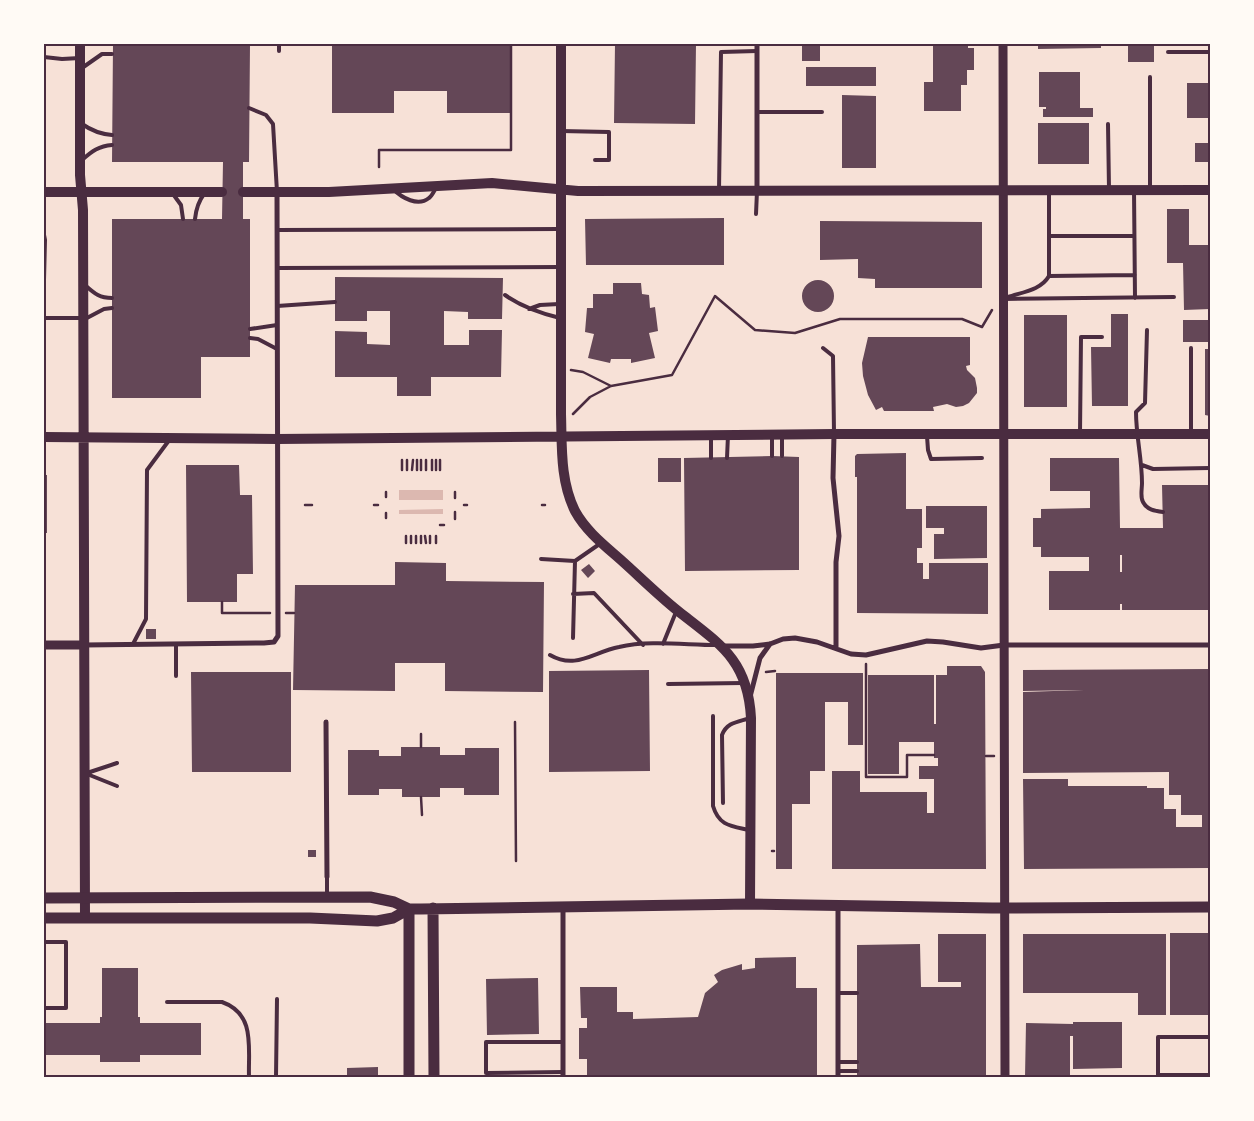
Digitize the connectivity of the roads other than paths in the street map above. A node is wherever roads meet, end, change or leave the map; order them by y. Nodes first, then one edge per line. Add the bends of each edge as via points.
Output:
1 (80, 44) edge
2 (279, 44) edge
3 (561, 44) edge
4 (757, 44) edge
5 (1003, 44) edge
6 (279, 51) dead end
7 (757, 51) junction
8 (1168, 52) dead end
9 (1210, 52) edge
10 (112, 54) dead end
11 (44, 57) edge
12 (80, 58) junction
13 (80, 69) junction
14 (1150, 77) dead end
15 (44, 92) edge
16 (249, 108) dead end
17 (757, 112) junction
18 (822, 112) dead end
19 (44, 119) edge
20 (80, 123) junction
21 (1108, 124) dead end
22 (561, 131) junction
23 (112, 135) dead end
24 (112, 145) dead end
25 (44, 153) edge
26 (596, 160) dead end
27 (80, 162) junction
28 (561, 189) junction
29 (1004, 190) junction
30 (1049, 190) junction
31 (1109, 190) junction
32 (1134, 190) junction
33 (1150, 190) junction
34 (1210, 190) edge
35 (720, 191) junction
36 (757, 191) junction
37 (44, 192) edge
38 (81, 192) junction
39 (172, 192) junction
40 (206, 192) junction
41 (222, 192) dead end
42 (243, 192) dead end
43 (277, 192) junction
44 (756, 214) dead end
45 (183, 219) dead end
46 (195, 219) dead end
47 (561, 229) junction
48 (277, 230) junction
49 (44, 235) edge
50 (1049, 236) junction
51 (1134, 236) junction
52 (561, 267) junction
53 (277, 268) junction
54 (1135, 275) junction
55 (1049, 276) junction
56 (44, 280) edge
57 (83, 284) junction
58 (505, 295) dead end
59 (1174, 297) dead end
60 (112, 298) dead end
61 (1135, 298) junction
62 (1004, 299) junction
63 (335, 302) dead end
64 (561, 304) junction
65 (277, 306) junction
66 (112, 308) dead end
67 (529, 309) junction
68 (44, 318) edge
69 (561, 318) junction
70 (83, 319) junction
71 (277, 325) junction
72 (250, 329) dead end
73 (1147, 330) dead end
74 (1102, 337) dead end
75 (250, 338) dead end
76 (823, 348) dead end
77 (1191, 348) dead end
78 (277, 349) junction
79 (728, 434) junction
80 (777, 434) junction
81 (834, 434) junction
82 (928, 434) junction
83 (1004, 434) junction
84 (1080, 434) junction
85 (1136, 434) junction
86 (1191, 434) junction
87 (1210, 434) edge
88 (711, 435) junction
89 (84, 436) junction
90 (561, 436) junction
91 (44, 437) edge
92 (171, 437) junction
93 (277, 438) junction
94 (772, 456) dead end
95 (782, 456) dead end
96 (711, 458) dead end
97 (727, 458) dead end
98 (982, 458) dead end
99 (1142, 465) junction
100 (1210, 468) edge
101 (1163, 512) dead end
102 (601, 543) junction
103 (541, 559) dead end
104 (575, 561) junction
105 (573, 594) junction
106 (677, 610) junction
107 (573, 638) dead end
108 (133, 644) junction
109 (176, 644) junction
110 (663, 644) junction
111 (770, 644) junction
112 (44, 645) edge
113 (84, 645) junction
114 (643, 645) junction
115 (1004, 645) junction
116 (1210, 645) edge
117 (720, 646) junction
118 (836, 647) junction
119 (550, 655) dead end
120 (176, 676) dead end
121 (746, 683) junction
122 (668, 684) dead end
123 (750, 698) junction
124 (713, 716) dead end
125 (751, 718) junction
126 (326, 722) dead end
127 (117, 763) dead end
128 (84, 773) junction
129 (117, 786) dead end
130 (723, 803) dead end
131 (750, 831) junction
132 (327, 877) joint
133 (327, 897) junction
134 (44, 898) edge
135 (85, 898) junction
136 (750, 904) junction
137 (838, 906) junction
138 (563, 907) junction
139 (1210, 907) edge
140 (433, 908) junction
141 (1005, 908) junction
142 (409, 909) junction
143 (44, 918) edge
144 (85, 918) junction
145 (44, 942) edge
146 (838, 993) junction
147 (857, 993) dead end
148 (277, 998) dead end
149 (167, 1002) dead end
150 (44, 1008) edge
151 (1210, 1037) edge
152 (563, 1042) junction
153 (838, 1062) junction
154 (857, 1062) dead end
155 (857, 1071) dead end
156 (838, 1074) edge
157 (563, 1075) edge
158 (1210, 1075) edge
159 (248, 1077) edge
160 (276, 1077) edge
161 (408, 1077) edge
162 (434, 1077) edge
163 (1004, 1077) edge

1 - 12 main road
2 - 6 lane
3 - 22 main road
4 - 7 street
5 - 29 street
7 - 17 street
7 - 35 lane via 721,52
8 - 9 lane
10 - 13 lane via 102,54
11 - 12 lane
12 - 13 main road
13 - 20 main road
14 - 33 lane
15 - 19 lane
16 - 43 lane via 266,115 273,124
17 - 18 lane
17 - 36 street
19 - 25 lane
20 - 23 lane via 94,132
20 - 27 main road
21 - 31 lane
22 - 26 lane via 609,132 609,160
22 - 28 main road
24 - 27 lane via 101,146
27 - 38 main road
28 - 35 main road
28 - 43 main road via 492,183
28 - 47 main road
29 - 30 main road
29 - 36 main road
29 - 62 street
30 - 31 main road
30 - 50 lane
31 - 32 main road
32 - 33 main road
32 - 51 lane
33 - 34 main road
35 - 36 main road
36 - 44 lane
37 - 38 main road
38 - 39 main road
38 - 57 main road
39 - 40 main road
39 - 45 lane via 181,205
40 - 41 main road
40 - 46 lane via 198,202
42 - 43 main road
43 - 48 street
47 - 48 lane
47 - 52 main road
48 - 53 street
49 - 56 lane
50 - 51 lane
50 - 55 lane
51 - 54 lane
52 - 53 lane
52 - 64 main road
53 - 65 street
54 - 55 lane
54 - 61 lane
55 - 62 lane via 1038,287
57 - 60 lane via 96,295
57 - 70 main road
58 - 67 lane
59 - 61 lane
61 - 62 lane
62 - 83 street
63 - 65 lane
64 - 67 lane
64 - 69 main road
65 - 71 street
66 - 70 lane
67 - 69 lane
68 - 70 lane
69 - 90 main road
70 - 89 main road
71 - 72 lane
71 - 78 street
73 - 85 lane via 1146,403 1136,412
74 - 84 lane via 1081,336
75 - 78 lane
76 - 81 lane via 833,356
77 - 86 lane
78 - 93 street
79 - 80 main road
79 - 88 main road
79 - 97 lane
80 - 81 main road
80 - 94 lane
80 - 95 lane
81 - 82 main road
81 - 118 street via 832,478 839,536
82 - 83 main road
82 - 98 lane via 931,459
83 - 84 main road
83 - 115 street
84 - 85 main road
85 - 86 main road
85 - 99 lane
86 - 87 main road
88 - 90 main road
88 - 96 lane
89 - 91 main road
89 - 92 main road
89 - 113 main road
90 - 93 main road
90 - 102 main road via 568,492 579,518
92 - 93 main road
92 - 108 lane via 147,470 146,619
93 - 109 street via 278,636 274,642
99 - 100 lane via 1153,469
99 - 101 lane via 1142,500 1146,507
102 - 104 lane
102 - 106 main road
103 - 104 lane
104 - 105 lane
105 - 107 lane
105 - 114 lane via 594,593
106 - 110 lane
106 - 117 main road
108 - 109 street
108 - 113 street
109 - 120 lane
110 - 114 lane
110 - 117 lane
111 - 117 street
111 - 118 street via 795,638
111 - 123 street via 760,658
112 - 113 street
113 - 128 main road
114 - 119 lane via 620,646 583,660 559,660
115 - 116 street
115 - 118 street via 981,648 926,641 866,655 851,654
115 - 141 street
117 - 121 main road via 733,659
121 - 122 lane
121 - 123 main road
123 - 125 main road
124 - 131 lane via 713,806 722,822
125 - 130 lane via 730,724 722,734
125 - 131 main road
126 - 132 street
127 - 128 lane
128 - 129 lane
128 - 135 main road
131 - 136 main road
132 - 133 lane
133 - 135 main road
133 - 142 main road via 378,898
134 - 135 main road
135 - 144 main road
136 - 137 main road
136 - 138 main road
137 - 141 main road
137 - 146 street
138 - 140 main road
138 - 152 street
139 - 141 main road
140 - 142 main road
140 - 162 main road
141 - 163 street
142 - 144 main road via 393,918 378,921
142 - 161 main road
143 - 144 main road
145 - 150 lane via 66,942 66,1008
146 - 147 lane
146 - 153 street
148 - 160 lane
149 - 159 lane via 222,1002 235,1008 248,1030
151 - 158 lane via 1158,1037 1158,1075
152 - 157 street
152 - 157 lane via 486,1042 486,1073
153 - 154 lane
153 - 156 street
155 - 156 lane

